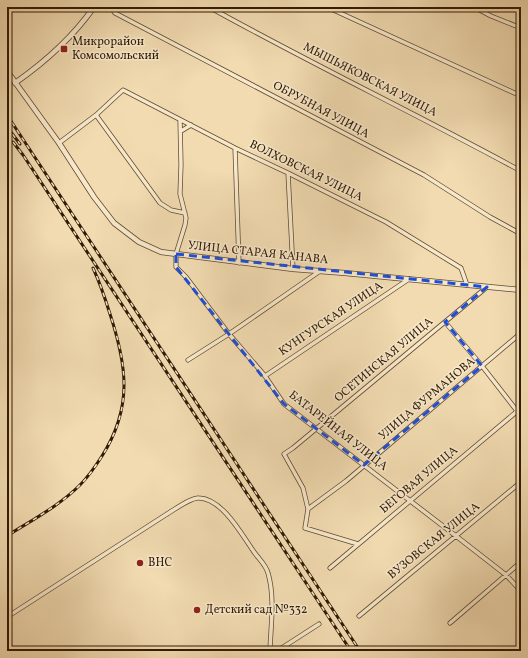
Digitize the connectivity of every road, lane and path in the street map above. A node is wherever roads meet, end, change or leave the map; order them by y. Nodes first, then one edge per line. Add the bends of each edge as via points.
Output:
1 (94, 7) edge
2 (111, 7) edge
3 (209, 7) edge
4 (327, 7) edge
5 (474, 7) edge
6 (521, 28) edge
7 (7, 71) edge
8 (15, 83) junction
9 (521, 96) edge
10 (96, 115) junction
11 (180, 120) junction
12 (191, 125) junction
13 (181, 131) junction
14 (59, 143) junction
15 (235, 148) junction
16 (521, 171) edge
17 (288, 173) junction
18 (185, 213) junction
19 (521, 234) edge
20 (176, 254) junction
21 (239, 262) junction
22 (293, 269) junction
23 (321, 271) junction
24 (409, 279) junction
25 (467, 285) junction
26 (487, 287) junction
27 (521, 290) edge
28 (445, 322) junction
29 (521, 333) edge
30 (229, 334) junction
31 (188, 360) dead end
32 (482, 366) junction
33 (264, 376) junction
34 (521, 408) edge
35 (517, 411) junction
36 (521, 416) edge
37 (317, 429) junction
38 (364, 465) junction
39 (521, 482) edge
40 (410, 501) junction
41 (308, 510) junction
42 (456, 536) junction
43 (358, 544) junction
44 (521, 562) edge
45 (330, 568) dead end
46 (506, 575) junction
47 (521, 591) edge
48 (359, 616) dead end
49 (7, 617) edge
50 (450, 623) dead end
51 (319, 624) dead end
52 (271, 651) edge
53 (277, 651) edge

1 - 8 street via 61,46
2 - 19 street, ОБРУБНАЯ УЛИЦА via 115,13 424,175
3 - 16 street, МЫШЬЯКОВСКАЯ УЛИЦА
4 - 9 street
5 - 6 street
7 - 8 street, УЛИЦА СТАРАЯ КАНАВА
8 - 14 street, УЛИЦА СТАРАЯ КАНАВА
10 - 11 street, ВОЛХОВСКАЯ УЛИЦА via 123,90
10 - 14 street
10 - 18 street via 160,203 170,210
11 - 12 street, ВОЛХОВСКАЯ УЛИЦА
11 - 13 street
12 - 13 street
12 - 15 street, ВОЛХОВСКАЯ УЛИЦА
13 - 18 street via 180,194
14 - 20 street, УЛИЦА СТАРАЯ КАНАВА via 114,223 139,242 161,252
15 - 17 street, ВОЛХОВСКАЯ УЛИЦА
15 - 21 street
17 - 22 street
17 - 25 street, ВОЛХОВСКАЯ УЛИЦА via 380,219 461,268
18 - 20 street via 185,225
20 - 21 street, УЛИЦА СТАРАЯ КАНАВА
20 - 30 street, БАТАРЕЙНАЯ УЛИЦА via 176,267
21 - 22 street, УЛИЦА СТАРАЯ КАНАВА
22 - 23 street, УЛИЦА СТАРАЯ КАНАВА
23 - 24 street, УЛИЦА СТАРАЯ КАНАВА
23 - 30 street
24 - 25 street, УЛИЦА СТАРАЯ КАНАВА
24 - 33 street, КУНГУРСКАЯ УЛИЦА
25 - 26 street, УЛИЦА СТАРАЯ КАНАВА
26 - 27 street, УЛИЦА СТАРАЯ КАНАВА
26 - 28 street, ОСЕТИНСКАЯ УЛИЦА
28 - 32 street
28 - 37 street, ОСЕТИНСКАЯ УЛИЦА
29 - 32 street, УЛИЦА ФУРМАНОВА
30 - 31 street
30 - 33 street, БАТАРЕЙНАЯ УЛИЦА
32 - 35 street
32 - 38 street, УЛИЦА ФУРМАНОВА
33 - 37 street, БАТАРЕЙНАЯ УЛИЦА via 284,404
34 - 35 street, БЕГОВАЯ УЛИЦА
35 - 36 street
35 - 40 street, БЕГОВАЯ УЛИЦА
37 - 38 street, БАТАРЕЙНАЯ УЛИЦА
37 - 41 street, ОСЕТИНСКАЯ УЛИЦА via 284,454 304,488
38 - 40 street, БАТАРЕЙНАЯ УЛИЦА
38 - 41 street, УЛИЦА ФУРМАНОВА
39 - 42 street, ВУЗОВСКАЯ УЛИЦА
40 - 42 street, БАТАРЕЙНАЯ УЛИЦА
40 - 43 street, БЕГОВАЯ УЛИЦА
41 - 43 street via 305,528
42 - 46 street, БАТАРЕЙНАЯ УЛИЦА
42 - 48 street, ВУЗОВСКАЯ УЛИЦА
43 - 45 street, БЕГОВАЯ УЛИЦА
44 - 46 street
46 - 47 street, БАТАРЕЙНАЯ УЛИЦА
46 - 50 street
49 - 52 street via 167,514 198,498 220,507 233,520 268,571 272,591
51 - 53 street

